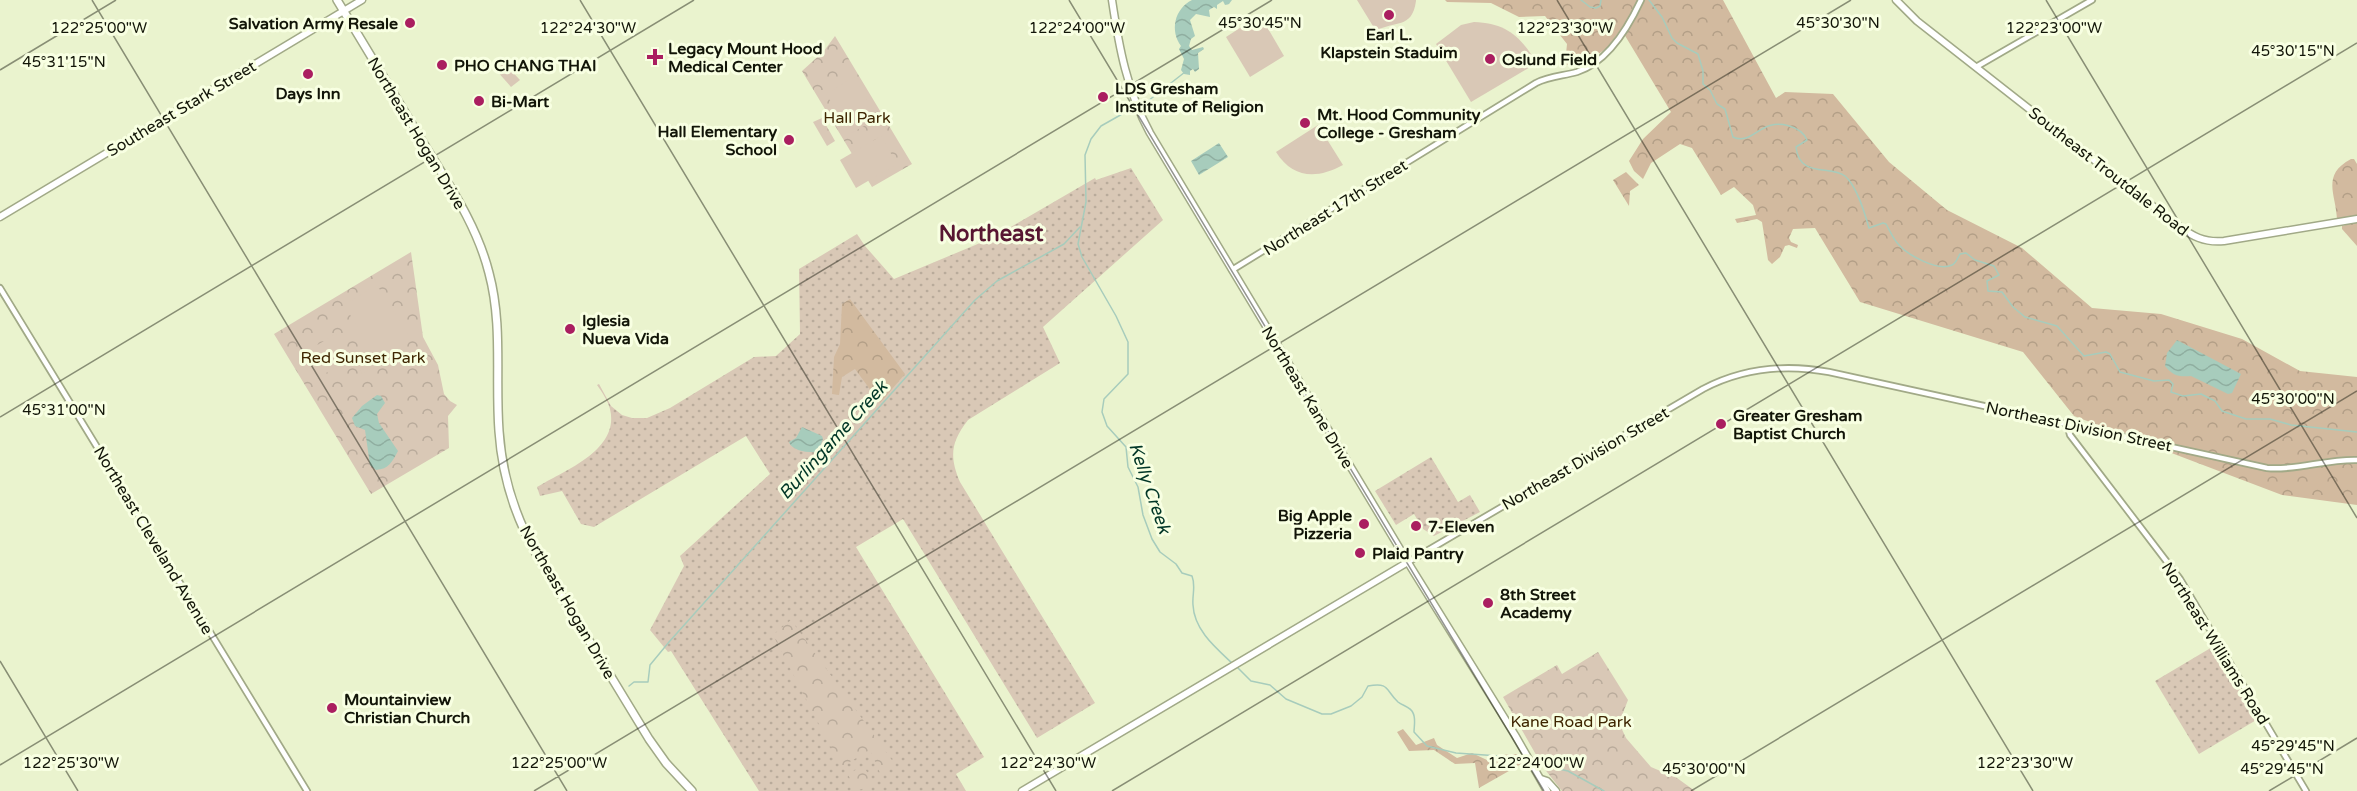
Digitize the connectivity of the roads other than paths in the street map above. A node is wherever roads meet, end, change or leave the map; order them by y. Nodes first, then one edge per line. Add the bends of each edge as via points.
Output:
1 (337, 0) edge
2 (362, 0) edge
3 (1112, 0) edge
4 (1641, 0) edge
5 (1896, 0) edge
6 (2092, 0) edge
7 (344, 11) junction
8 (1976, 67) junction
9 (0, 217) edge
10 (2357, 219) edge
11 (1232, 270) junction
12 (0, 288) edge
13 (2067, 424) junction
14 (2357, 460) edge
15 (1408, 562) junction
16 (1541, 779) junction
17 (307, 791) edge
18 (692, 791) edge
19 (1022, 791) edge
20 (1546, 791) edge
21 (1556, 791) edge
22 (2306, 791) edge

1 - 7 highway, Northeast Hogan Drive
2 - 7 main road, Southeast Stark Street
3 - 11 main road, Northeast Kane Drive via 1124,66 1139,111
4 - 11 street, Northeast 17th Street via 1621,35 1589,66 1536,83
5 - 8 main road, Southeast Troutdale Road
6 - 8 street
7 - 9 main road, Southeast Stark Street
7 - 18 highway, Northeast Hogan Drive via 462,207 482,248 497,316 501,451 507,484 522,525 649,739
8 - 10 main road, Southeast Troutdale Road via 2196,238 2224,241
11 - 15 main road, Northeast Kane Drive
12 - 17 street, Northeast Cleveland Avenue
13 - 14 street, Northeast Division Street via 2271,468
13 - 15 street, Northeast Division Street via 1821,370 1758,370 1703,389
13 - 22 street, Northeast Williams Road via 2070,435 2180,579
15 - 16 main road, Northeast Kane Drive
15 - 19 main road, Northeast Division Street
16 - 20 main road, Northeast Kane Drive
16 - 21 main road, Northeast Kane Drive

